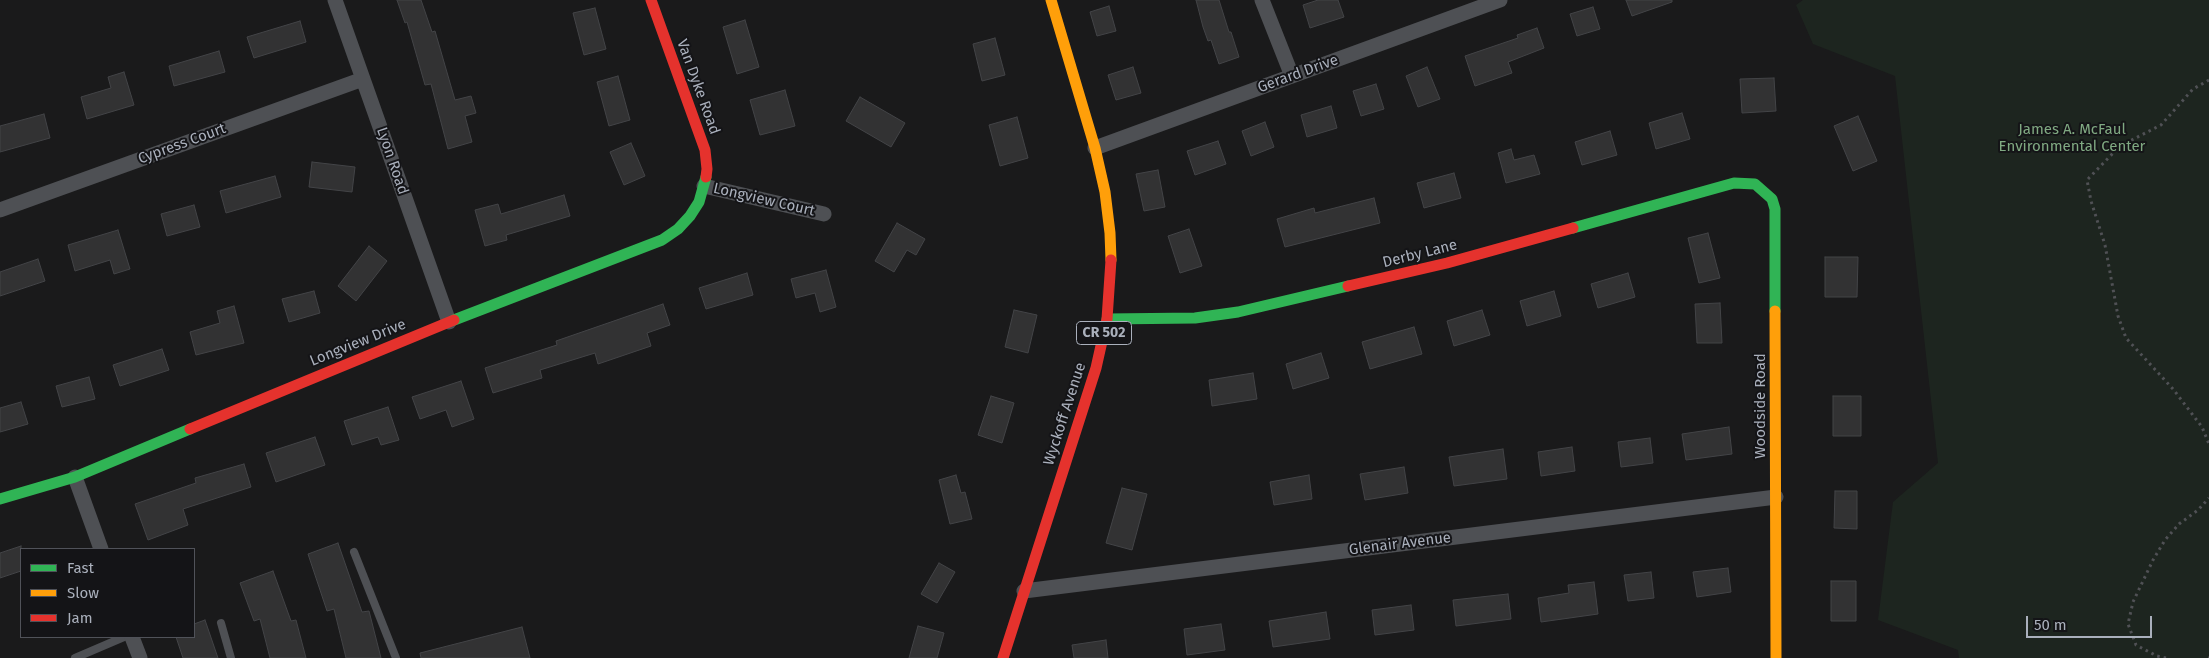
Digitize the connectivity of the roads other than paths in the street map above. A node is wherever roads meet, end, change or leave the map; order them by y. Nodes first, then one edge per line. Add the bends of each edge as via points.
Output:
1 (335, 0) edge
2 (651, 0) edge
3 (1051, 0) edge
4 (1262, 0) edge
5 (1497, 0) edge
6 (1292, 76) junction
7 (364, 79) junction
8 (1095, 148) junction
9 (1734, 183) joint
10 (704, 186) junction
11 (0, 210) edge
12 (824, 214) dead end
13 (1107, 319) junction
14 (449, 322) junction
15 (75, 477) junction
16 (1776, 497) junction
17 (0, 499) edge
18 (101, 548) edge
19 (354, 552) dead end
20 (1024, 591) junction
21 (221, 623) dead end
22 (122, 638) edge
23 (132, 638) edge
24 (75, 658) edge
25 (140, 658) edge
26 (230, 658) edge
27 (396, 658) edge
28 (1003, 658) edge
29 (1776, 658) edge

1 - 7 street, Lyon Road
2 - 10 street, Van Dyke Road via 705,150 707,169
3 - 8 street, Wyckoff Avenue / CR 502
4 - 6 street
5 - 6 street, Gerard Drive
6 - 8 street, Gerard Drive
7 - 11 street, Cypress Court
7 - 14 street, Lyon Road
8 - 13 street, Wyckoff Avenue / CR 502 via 1110,233
9 - 13 street, Derby Lane via 1448,263 1238,312 1186,319
9 - 16 street, Woodside Road via 1755,184 1772,199 1775,208
10 - 12 street, Longview Court
10 - 14 street, Longview Drive via 690,216 662,240
13 - 20 street, Wyckoff Avenue / CR 502 via 1096,368
14 - 15 street, Longview Drive
15 - 17 street, Longview Drive
15 - 18 street
16 - 20 street, Glenair Avenue
16 - 29 street, Woodside Road
19 - 27 lane
20 - 28 street, Wyckoff Avenue / CR 502
21 - 26 lane
22 - 24 lane
23 - 25 street

